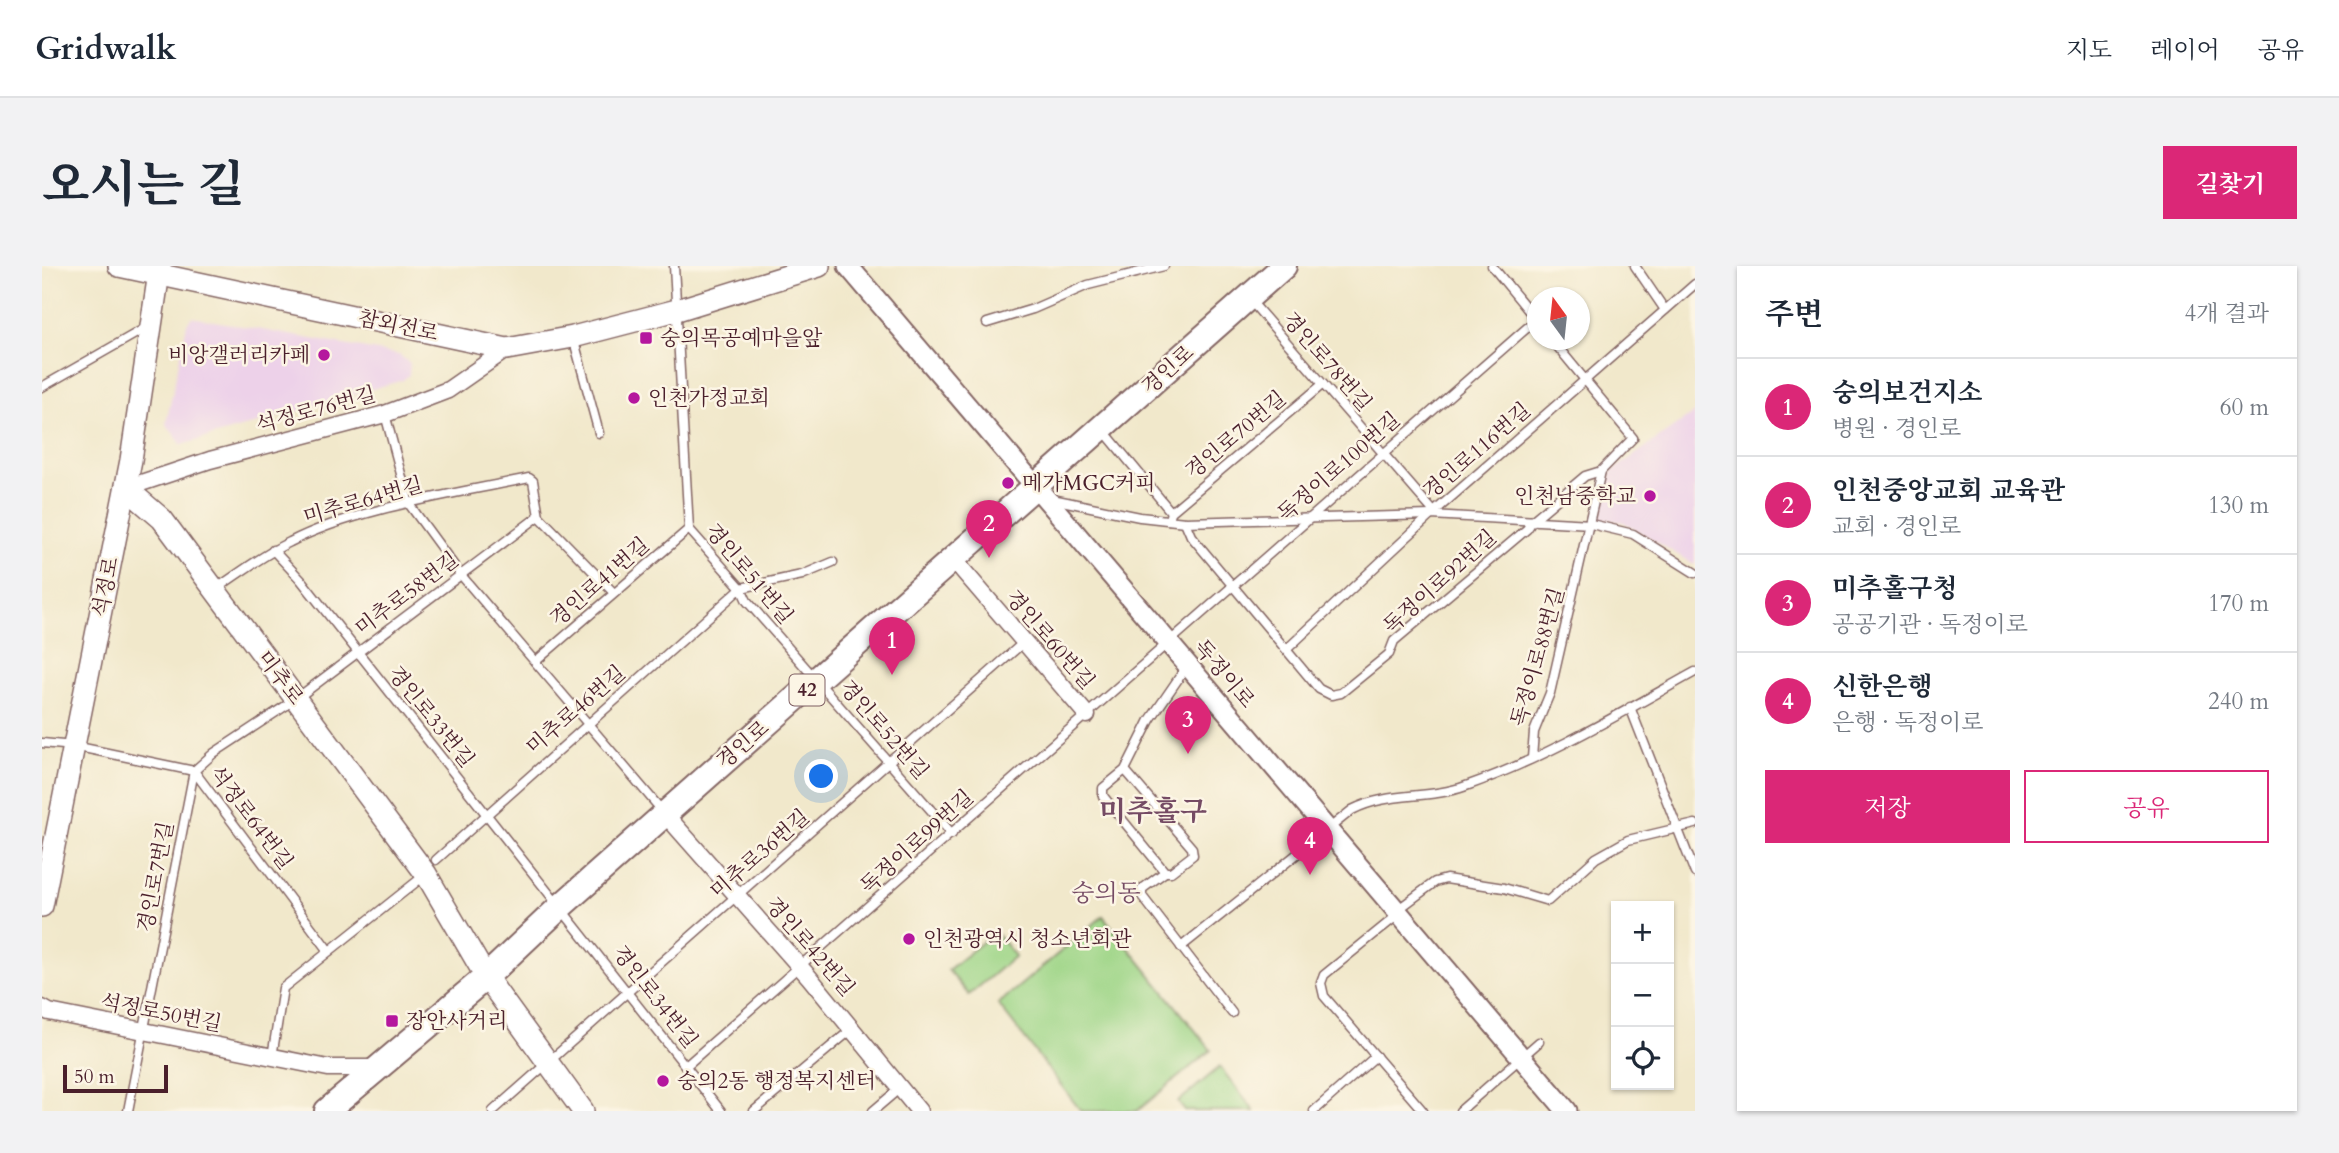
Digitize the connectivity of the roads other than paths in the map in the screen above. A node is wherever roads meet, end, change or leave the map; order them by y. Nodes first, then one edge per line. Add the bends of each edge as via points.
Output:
1 (119, 266) edge
2 (674, 266) edge
3 (818, 266) edge
4 (848, 266) edge
5 (1164, 266) edge
6 (1284, 266) edge
7 (1492, 266) edge
8 (1635, 266) edge
9 (159, 270) edge
10 (1695, 284) edge
11 (1248, 298) junction
12 (1527, 309) edge
13 (677, 310) junction
14 (1665, 310) junction
15 (987, 323) dead end
16 (151, 325) junction
17 (1527, 329) edge
18 (573, 337) junction
19 (507, 349) junction
20 (1560, 350) edge
21 (1585, 380) junction
22 (1323, 384) junction
23 (42, 387) edge
24 (385, 414) junction
25 (1102, 429) junction
26 (598, 433) dead end
27 (1382, 452) junction
28 (1601, 471) junction
29 (125, 488) junction
30 (1038, 491) junction
31 (409, 504) junction
32 (1432, 514) junction
33 (539, 516) junction
34 (1170, 516) junction
35 (1305, 520) junction
36 (1533, 520) junction
37 (1185, 522) junction
38 (1591, 524) junction
39 (688, 529) junction
40 (272, 551) junction
41 (954, 560) junction
42 (832, 562) dead end
43 (1695, 573) edge
44 (461, 575) junction
45 (1231, 584) junction
46 (741, 588) junction
47 (214, 589) junction
48 (614, 593) junction
49 (1166, 641) junction
50 (1024, 642) junction
51 (1287, 649) junction
52 (357, 653) junction
53 (535, 662) junction
54 (1187, 666) junction
55 (1695, 672) edge
56 (817, 680) junction
57 (296, 699) junction
58 (1630, 707) junction
59 (1087, 715) junction
60 (588, 723) junction
61 (42, 743) edge
62 (74, 746) junction
63 (1532, 758) junction
64 (890, 762) junction
65 (1125, 770) junction
66 (194, 771) junction
67 (486, 813) junction
68 (665, 814) junction
69 (1695, 824) edge
70 (1678, 826) junction
71 (1327, 830) junction
72 (952, 834) junction
73 (431, 867) junction
74 (1165, 872) junction
75 (1695, 873) edge
76 (738, 897) junction
77 (42, 906) edge
78 (561, 906) junction
79 (1398, 913) junction
80 (1181, 947) junction
81 (329, 951) junction
82 (800, 968) junction
83 (486, 977) junction
84 (628, 991) junction
85 (42, 1008) edge
86 (1232, 1013) dead end
87 (852, 1029) junction
88 (145, 1031) junction
89 (1539, 1042) dead end
90 (1376, 1056) junction
91 (272, 1057) junction
92 (1521, 1058) junction
93 (550, 1063) junction
94 (687, 1065) junction
95 (328, 1068) junction
96 (376, 1068) junction
97 (900, 1088) junction
98 (335, 1107) edge
99 (128, 1111) edge
100 (493, 1111) edge
101 (583, 1111) edge
102 (721, 1111) edge
103 (754, 1111) edge
104 (873, 1111) edge
105 (919, 1111) edge
106 (1314, 1111) edge
107 (1423, 1111) edge
108 (1460, 1111) edge
109 (1567, 1111) edge

1 - 9 main road, 참외전로
2 - 13 lane
3 - 13 main road, 참외전로
4 - 30 street, 독정이로
5 - 15 lane via 1088,285
6 - 11 main road, 경인로 / 42
7 - 12 lane
8 - 14 lane
9 - 16 main road, 석정로
9 - 19 main road, 참외전로
10 - 14 lane, 경인로116번길
11 - 22 lane, 경인로78번길
11 - 25 main road, 경인로 / 42
13 - 18 main road, 참외전로
13 - 39 lane, 경인로51번길
14 - 21 lane, 경인로116번길
16 - 23 lane
16 - 29 main road, 석정로
17 - 27 lane, 독정이로100번길
18 - 19 main road, 참외전로
18 - 26 lane
19 - 24 street, 석정로76번길 via 448,390
20 - 21 lane
21 - 28 lane, 독정이로92번길 via 1633,438
21 - 32 lane, 경인로116번길
22 - 27 lane, 경인로78번길
22 - 34 lane, 경인로70번길
24 - 29 street, 석정로76번길 via 210,460
24 - 31 lane
25 - 30 main road, 경인로 / 42
25 - 34 lane
27 - 32 lane, 경인로78번길
27 - 35 lane, 독정이로100번길
28 - 36 lane, 독정이로92번길 via 1585,476
28 - 38 lane, 독정이로88번길
29 - 47 main road, 미추로 via 162,519
29 - 62 main road, 석정로
30 - 34 lane via 1052,499 1099,509
30 - 41 main road, 경인로 / 42
30 - 49 street, 독정이로
31 - 33 lane, 미추로64번길 via 529,478
31 - 40 lane, 미추로64번길 via 320,529
31 - 44 lane
32 - 35 lane
32 - 36 lane
32 - 51 lane, 경인로116번길
33 - 44 lane, 미추로58번길
33 - 48 lane
34 - 37 lane
35 - 37 lane
35 - 45 lane, 독정이로100번길
36 - 38 lane
36 - 51 lane, 독정이로92번길 via 1341,693 1331,695 1319,689
37 - 45 lane via 1191,536
38 - 43 lane via 1633,534
38 - 63 lane, 독정이로88번길 via 1550,693 1534,732
39 - 46 lane, 경인로51번길
39 - 48 lane, 경인로41번길
40 - 47 lane, 미추로64번길
40 - 52 lane, 경인로33번길
41 - 50 street, 경인로60번길
41 - 56 main road, 경인로 / 42
42 - 46 lane via 802,575
44 - 52 lane, 미추로58번길
44 - 53 lane
45 - 49 lane, 독정이로100번길
45 - 51 lane
46 - 56 lane, 경인로51번길 via 747,601
46 - 60 lane, 미추로46번길
47 - 57 main road, 미추로
48 - 53 lane, 경인로41번길
49 - 54 street, 독정이로
49 - 59 lane, 독정이로99번길
50 - 59 street, 경인로60번길
50 - 64 lane, 미추로36번길
52 - 57 lane, 미추로58번길
52 - 67 lane, 경인로33번길
53 - 60 lane
54 - 65 lane via 1150,720
54 - 71 street, 독정이로
55 - 58 lane, 독정이로88번길
56 - 64 lane, 경인로52번길
56 - 68 main road, 경인로 / 42
57 - 66 lane
57 - 73 main road, 미추로
58 - 63 lane, 독정이로88번길
58 - 70 lane
59 - 72 lane, 독정이로99번길
60 - 67 lane, 미추로46번길
60 - 68 lane
61 - 62 lane, 석정로64번길
62 - 66 lane, 석정로64번길
62 - 77 main road, 석정로
63 - 71 lane, 독정이로88번길 via 1457,790 1374,799
64 - 72 lane, 경인로52번길
64 - 76 lane, 미추로36번길
65 - 74 lane via 1103,788 1103,796
65 - 74 lane via 1192,848 1193,855
66 - 81 lane, 석정로64번길
66 - 88 lane, 경인로7번길
67 - 73 lane, 미추로46번길
67 - 78 lane, 경인로33번길
68 - 76 street, 경인로42번길
68 - 78 main road, 경인로 / 42
69 - 70 lane
70 - 75 lane
70 - 79 lane via 1628,840 1596,858 1548,901 1446,879 1435,882
71 - 79 street, 독정이로
71 - 80 lane, 독정이로88번길
72 - 82 lane, 독정이로99번길
73 - 81 lane
73 - 83 main road, 미추로
74 - 80 lane via 1142,889 1142,896
76 - 82 street, 경인로42번길
76 - 84 lane, 미추로36번길
78 - 83 main road, 경인로 / 42
78 - 84 lane, 경인로34번길
79 - 90 lane via 1324,975 1321,983 1324,996
79 - 92 street, 독정이로
80 - 86 lane
81 - 91 lane via 280,992
82 - 87 street, 경인로42번길
82 - 94 lane, 독정이로99번길
83 - 93 main road, 미추로
83 - 96 main road, 경인로 / 42
84 - 93 lane, 미추로36번길
84 - 94 lane, 경인로34번길
85 - 88 street, 석정로50번길
87 - 97 street, 경인로42번길
87 - 103 lane
88 - 91 street, 석정로50번길
88 - 99 lane, 경인로7번길
89 - 92 lane
90 - 106 lane
90 - 107 lane
91 - 95 street, 석정로50번길
92 - 108 lane
92 - 109 street, 독정이로
93 - 100 lane, 미추로36번길
93 - 101 main road, 미추로
94 - 102 lane, 경인로34번길
95 - 96 street, 석정로50번길
95 - 98 street via 339,1087
96 - 98 main road, 경인로 / 42
97 - 104 lane
97 - 105 street, 경인로42번길

